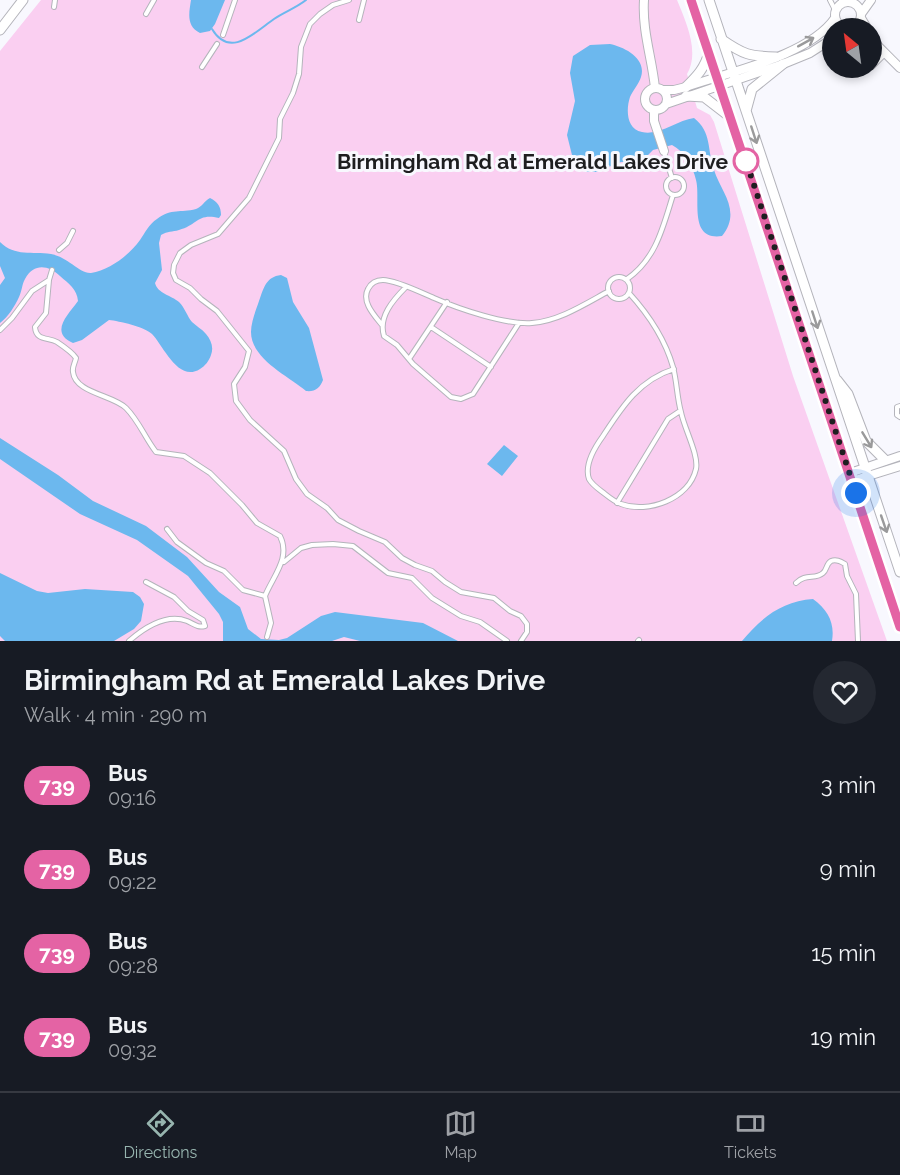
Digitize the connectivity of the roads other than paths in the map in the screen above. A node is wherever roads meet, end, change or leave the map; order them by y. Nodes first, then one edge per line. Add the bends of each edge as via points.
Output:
1 (23, 0) edge
2 (55, 0) edge
3 (154, 0) edge
4 (235, 0) edge
5 (349, 0) edge
6 (364, 0) edge
7 (644, 0) edge
8 (691, 0) edge
9 (709, 0) edge
10 (830, 0) edge
11 (871, 0) edge
12 (847, 1) edge
13 (54, 7) dead end
14 (146, 14) dead end
15 (835, 14) junction
16 (861, 16) joint
17 (837, 18) edge
18 (359, 20) dead end
19 (0, 30) edge
20 (223, 35) dead end
21 (721, 39) junction
22 (217, 44) dead end
23 (822, 45) edge
24 (882, 49) edge
25 (709, 51) junction
26 (886, 53) junction
27 (882, 57) edge
28 (779, 60) junction
29 (202, 67) dead end
30 (900, 68) edge
31 (734, 76) junction
32 (719, 80) junction
33 (659, 89) junction
34 (686, 91) junction
35 (666, 104) junction
36 (654, 110) junction
37 (746, 111) junction
38 (732, 119) junction
39 (664, 151) joint
40 (672, 178) junction
41 (673, 195) junction
42 (73, 231) dead end
43 (59, 250) dead end
44 (52, 270) dead end
45 (627, 279) junction
46 (49, 280) junction
47 (406, 287) junction
48 (609, 291) junction
49 (629, 293) junction
50 (447, 303) junction
51 (519, 323) junction
52 (382, 325) junction
53 (431, 327) junction
54 (0, 330) edge
55 (409, 359) junction
56 (491, 367) junction
57 (674, 369) junction
58 (835, 379) junction
59 (900, 406) edge
60 (680, 411) junction
61 (900, 417) edge
62 (900, 456) edge
63 (885, 460) junction
64 (900, 466) edge
65 (866, 472) junction
66 (851, 477) junction
67 (616, 502) junction
68 (168, 529) dead end
69 (283, 563) junction
70 (900, 572) edge
71 (146, 582) dead end
72 (796, 583) dead end
73 (265, 596) junction
74 (900, 627) edge
75 (267, 637) dead end
76 (129, 641) edge
77 (507, 641) edge
78 (521, 641) edge
79 (858, 641) edge

1 - 19 street
2 - 13 lane
3 - 14 lane
4 - 20 lane
5 - 78 lane via 333,5 310,24 301,47 299,74 280,119 279,138 249,198 218,234 180,253 173,273 176,280 217,310 249,351 234,384 236,401 250,420 284,451 307,494 338,520 386,542 402,558 432,571 461,592 494,598 521,616 527,624
6 - 18 lane
7 - 33 street via 644,29
8 - 25 street
9 - 21 street
10 - 15 lane
11 - 16 street
12 - 15 street
12 - 16 street via 858,6
15 - 17 street
28 -> 15 street via 815,38 829,26
21 - 28 street via 744,54
21 - 31 street
22 - 29 lane
23 - 28 street
24 - 26 street
25 - 32 street
25 - 34 street via 706,66
26 - 27 lane
26 - 30 street
28 - 31 street
28 - 37 street via 752,89
31 - 32 street
31 - 37 street
32 - 34 street
32 - 38 street
33 - 34 street
33 - 35 street via 667,96
33 - 36 street via 648,92 646,100
34 - 35 street
34 - 38 street via 714,103
35 - 36 street
36 - 39 street
37 -> 58 street
38 - 66 street
39 - 40 lane
40 - 41 lane via 666,188
40 - 41 lane via 678,177 684,184 682,193
41 - 45 lane via 650,256
42 - 43 lane
44 - 46 lane
45 - 48 lane via 613,279
45 - 49 lane
46 - 54 lane via 32,291
46 - 69 lane via 46,313 35,332 73,354 76,379 92,393 111,398 127,409 156,452 184,456 210,473 257,523 280,536 285,550
47 - 50 lane
47 - 52 lane via 388,309
47 - 52 lane via 382,280 367,289 368,306
48 - 49 lane via 616,299
48 - 51 lane via 554,318
49 - 57 lane via 662,338
50 - 51 lane
50 - 53 lane
51 - 56 lane
52 - 55 lane via 384,336
53 - 55 lane
53 - 56 lane
55 - 56 lane via 451,397 461,399 473,394
57 - 60 lane
57 - 67 lane via 650,379 635,391 592,456 589,478
58 -> 63 street via 848,394 866,441
58 - 65 street
59 - 61 lane
60 - 67 lane via 668,419
60 - 67 lane via 696,459 687,486 672,498 652,505 631,507
62 - 63 street
63 - 65 street
64 - 65 street
65 - 66 street
65 -> 70 street
66 - 74 street
68 - 73 lane via 177,542 224,571 243,590
69 - 73 lane
69 - 77 lane via 301,548 312,545 353,546 388,573 412,578 432,598 461,616 480,622
71 - 76 lane via 174,597 203,620 205,626 167,620 146,628
72 - 79 lane via 805,576 822,573 830,562 845,564 856,594
73 - 75 lane via 271,622

